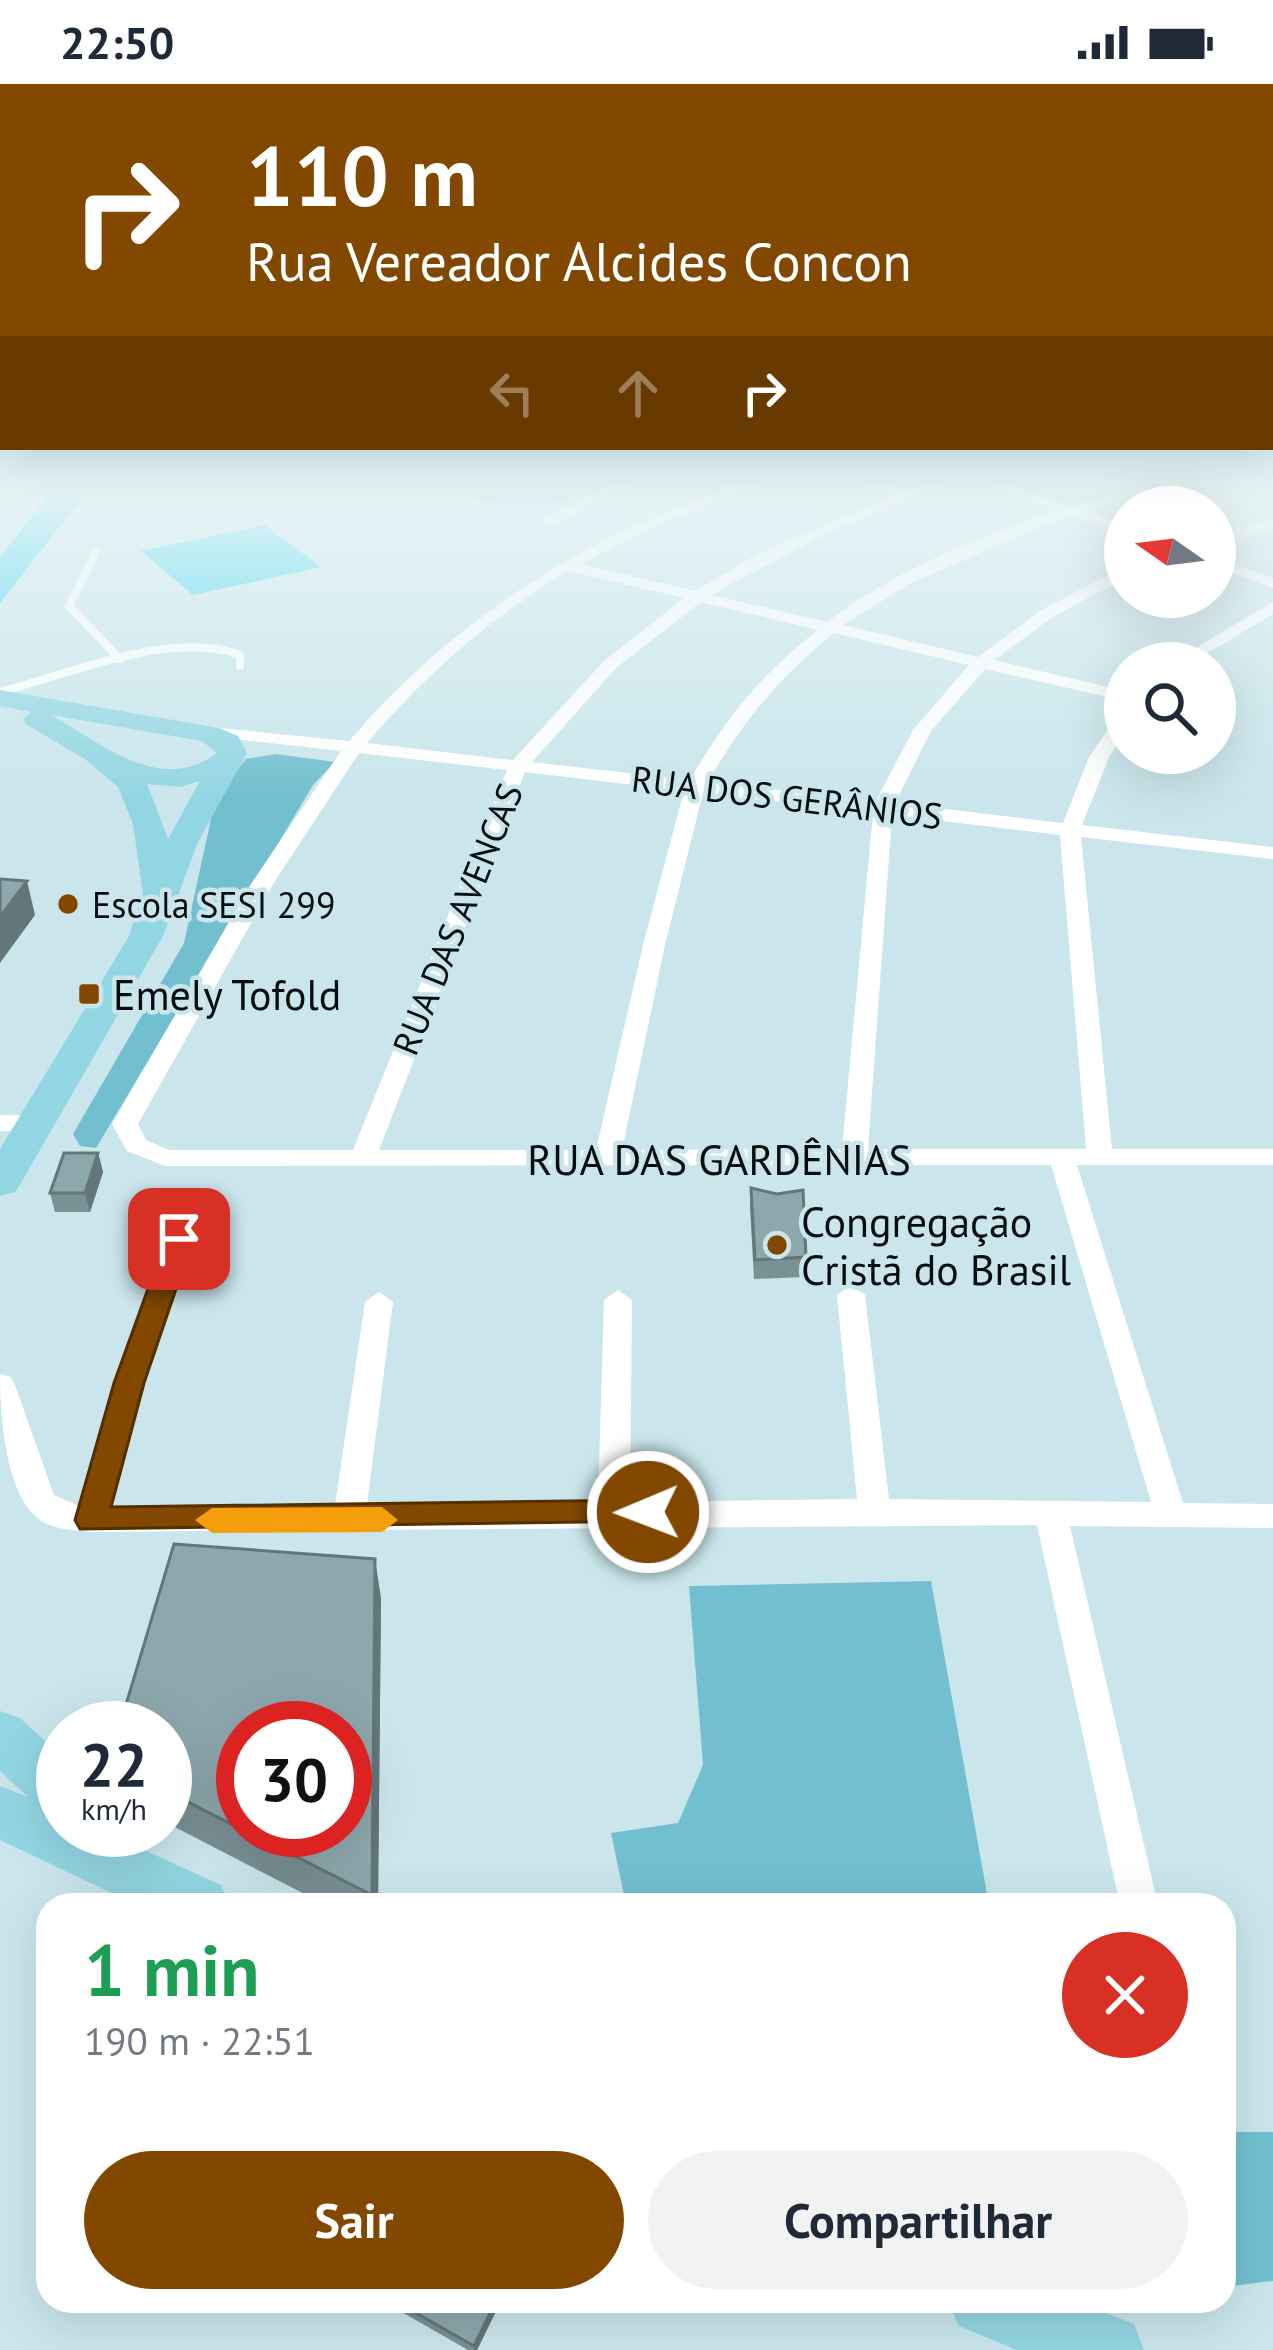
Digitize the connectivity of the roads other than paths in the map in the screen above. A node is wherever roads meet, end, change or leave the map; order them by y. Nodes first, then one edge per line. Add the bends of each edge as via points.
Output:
1 (79, 587) edge
2 (536, 587) edge
3 (655, 587) edge
4 (711, 587) edge
5 (900, 587) edge
6 (1096, 587) edge
7 (694, 596) junction
8 (1273, 607) edge
9 (833, 628) junction
10 (1214, 642) edge
11 (119, 659) junction
12 (977, 663) junction
13 (240, 666) dead end
14 (1104, 690) edge
15 (0, 692) edge
16 (173, 726) junction
17 (300, 741) junction
18 (354, 746) junction
19 (1104, 750) edge
20 (229, 758) junction
21 (117, 765) junction
22 (518, 766) junction
23 (696, 786) junction
24 (883, 808) junction
25 (1070, 830) junction
26 (1273, 830) edge
27 (1272, 856) edge
28 (158, 893) junction
29 (16, 1123) edge
30 (363, 1157) junction
31 (1273, 1157) edge
32 (1100, 1158) junction
33 (607, 1159) junction
34 (1062, 1159) junction
35 (854, 1160) junction
36 (0, 1184) edge
37 (179, 1239) dead end
38 (851, 1295) dead end
39 (618, 1300) dead end
40 (379, 1302) dead end
41 (0, 1385) edge
42 (874, 1511) junction
43 (614, 1513) junction
44 (1051, 1514) junction
45 (1171, 1515) junction
46 (1273, 1516) edge
47 (91, 1520) junction
48 (350, 1520) junction
49 (0, 1735) edge
50 (36, 1768) edge
51 (0, 1812) edge
52 (138, 1857) edge
53 (174, 1893) edge
54 (181, 1893) edge
55 (1135, 1893) edge
56 (1014, 2313) edge
57 (1108, 2350) edge

1 - 11 lane via 69,606
2 - 18 street via 435,658
3 - 7 street
4 - 7 street, RUA DAS AVENCAS
5 - 9 street
6 - 12 street
7 - 9 street
7 - 22 street, RUA DAS AVENCAS via 596,672
8 - 10 street
9 - 12 street
9 - 23 street via 759,694
11 - 13 lane via 206,644 240,655
11 - 15 lane
12 - 14 street
12 - 24 street via 916,733
16 - 17 street, RUA DOS GERÂNIOS
16 - 20 main road via 221,737
16 - 21 main road via 133,735
16 - 21 main road via 0,698
17 - 18 street, RUA DOS GERÂNIOS
17 - 20 street, RUA DOS GERÂNIOS
18 - 22 street, RUA DOS GERÂNIOS
18 - 30 street, RUA DAS GARDÊNIAS via 125,1124 136,1145 165,1158
19 - 25 street
20 - 21 main road via 179,778
20 - 28 main road
21 - 28 main road via 153,831
22 - 23 street, RUA DOS GERÂNIOS
22 - 30 street, RUA DAS AVENCAS
23 - 24 street, RUA DOS GERÂNIOS
23 - 33 street
24 - 25 street, RUA DOS GERÂNIOS
24 - 35 street
25 - 27 street, RUA DOS GERÂNIOS
25 - 32 street
26 - 27 street
28 - 29 main road via 146,936
29 - 36 main road
30 - 33 street, RUA DAS GARDÊNIAS
31 - 32 street, RUA DAS GARDÊNIAS
32 - 34 street, RUA DAS GARDÊNIAS
33 - 35 street, RUA DAS GARDÊNIAS
34 - 35 street, RUA DAS GARDÊNIAS
34 - 45 street
37 - 47 street
38 - 42 street
39 - 43 street
40 - 48 street
41 - 47 street via 40,1502
42 - 43 street
42 - 44 street
43 - 48 street
44 - 45 street
44 - 55 street
45 - 46 street
47 - 48 street
49 - 50 main road
51 - 53 main road
52 - 54 main road
56 - 57 main road

